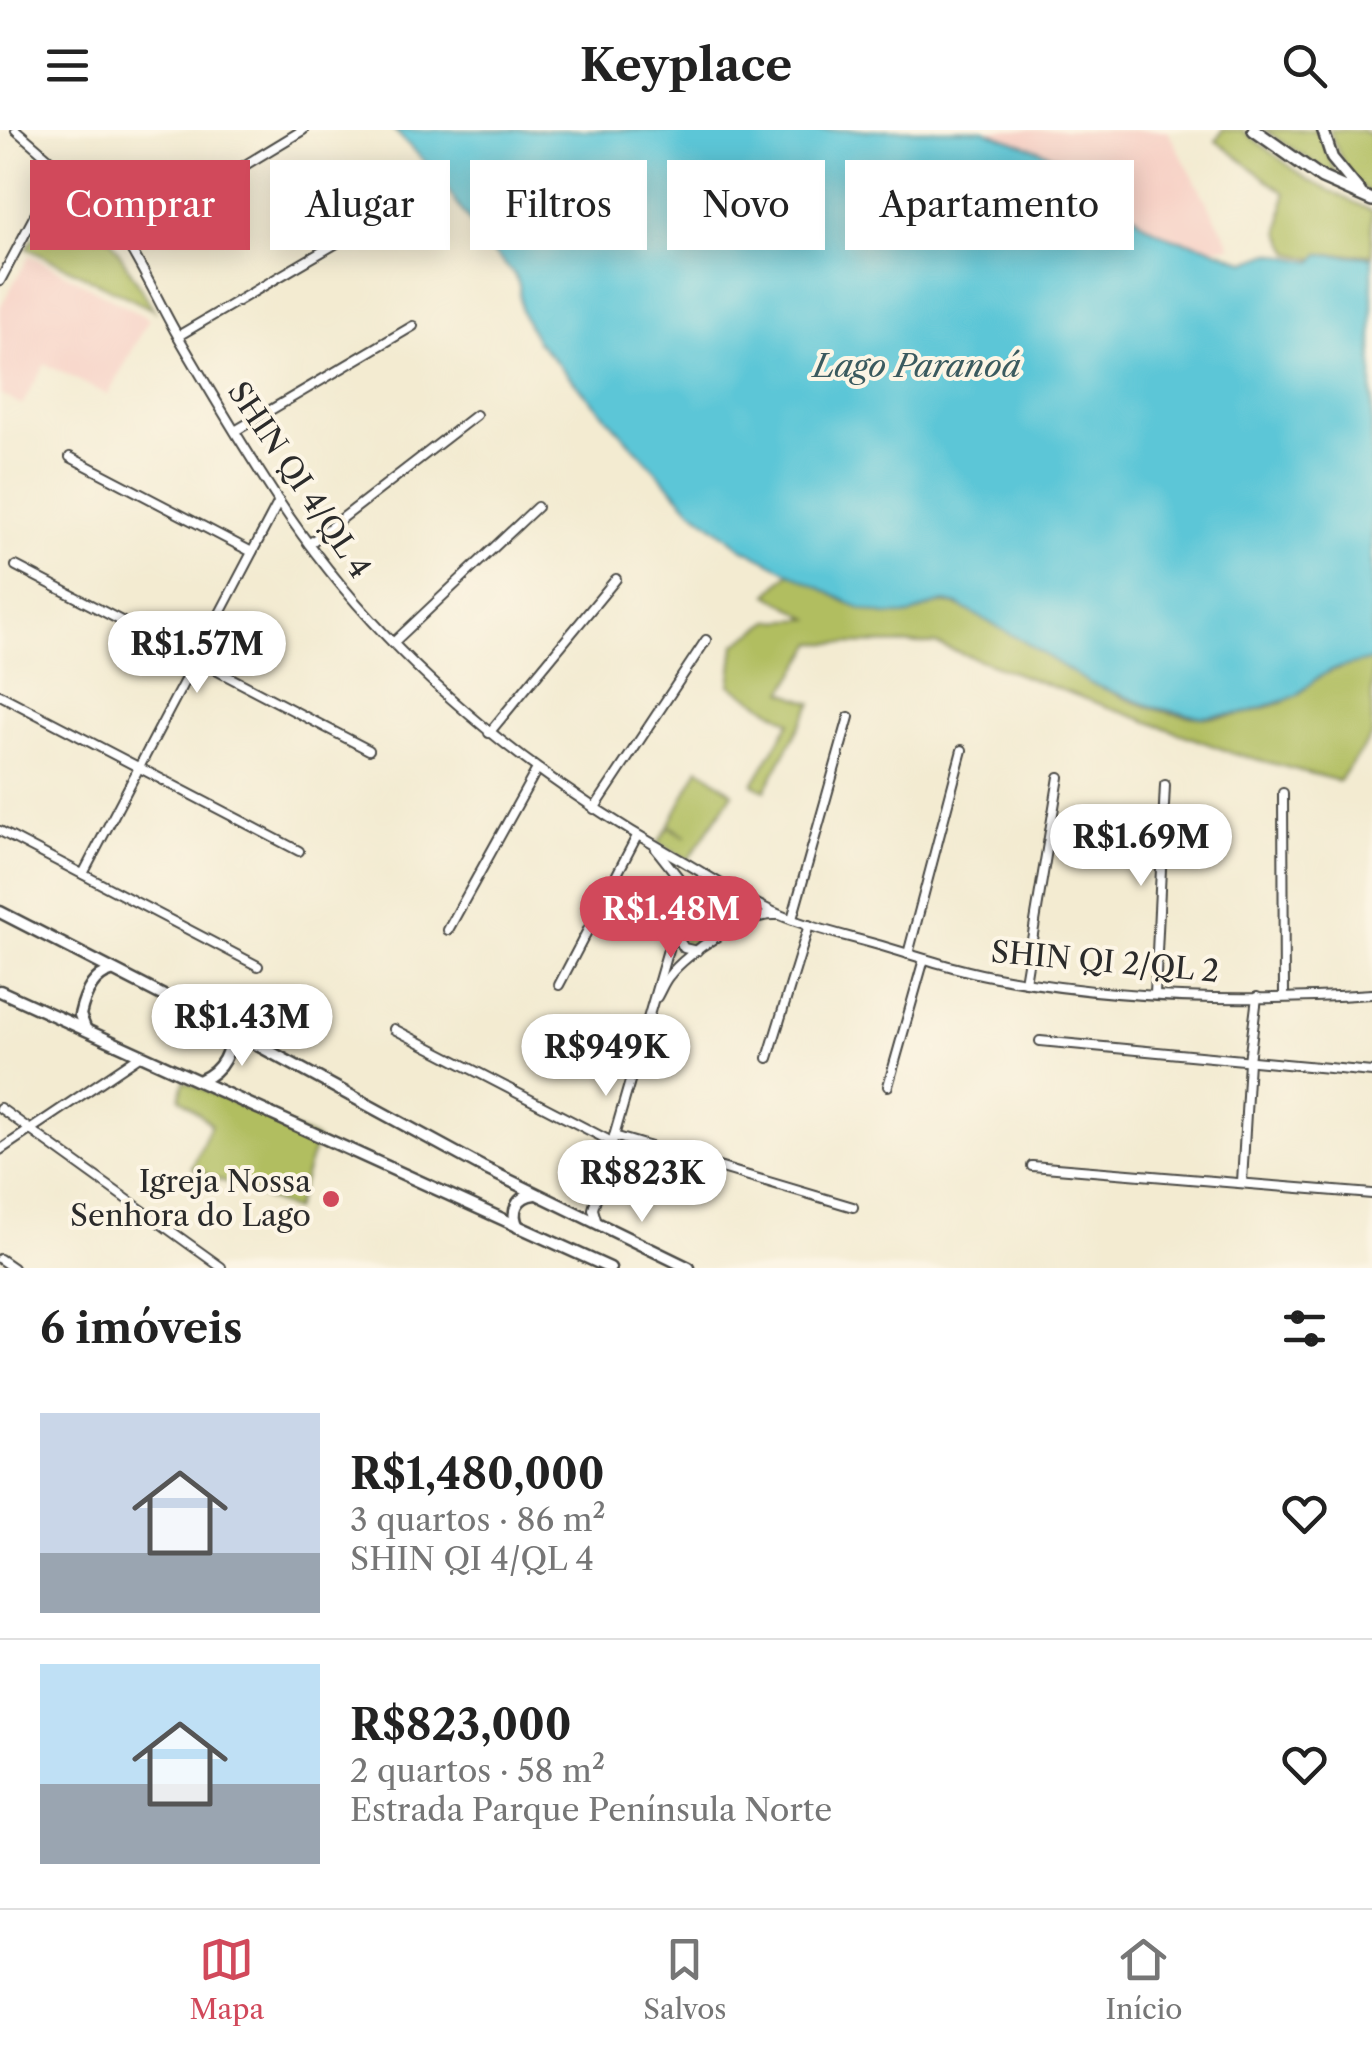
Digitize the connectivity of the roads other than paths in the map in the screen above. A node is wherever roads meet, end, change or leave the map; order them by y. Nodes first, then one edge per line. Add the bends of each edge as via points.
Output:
1 (16, 130) edge
2 (37, 130) edge
3 (303, 130) edge
4 (1254, 130) edge
5 (1323, 130) edge
6 (28, 140) junction
7 (42, 152) junction
8 (44, 160) edge
9 (51, 160) edge
10 (250, 162) edge
11 (1368, 198) edge
12 (30, 224) edge
13 (128, 250) edge
14 (325, 250) edge
15 (0, 281) edge
16 (413, 326) dead end
17 (178, 336) junction
18 (476, 416) dead end
19 (235, 432) junction
20 (70, 456) dead end
21 (278, 500) junction
22 (536, 506) dead end
23 (309, 544) junction
24 (252, 552) junction
25 (16, 566) dead end
26 (616, 579) dead end
27 (706, 640) dead end
28 (392, 643) junction
29 (195, 660) junction
30 (0, 695) edge
31 (849, 717) dead end
32 (489, 734) junction
33 (370, 750) dead end
34 (962, 750) dead end
35 (138, 768) junction
36 (537, 770) junction
37 (1059, 778) dead end
38 (1165, 785) dead end
39 (1283, 794) dead end
40 (594, 809) junction
41 (0, 831) edge
42 (637, 836) junction
43 (653, 846) junction
44 (299, 851) dead end
45 (83, 874) junction
46 (713, 880) junction
47 (742, 895) junction
48 (0, 912) edge
49 (680, 915) junction
50 (781, 915) junction
51 (792, 919) junction
52 (809, 925) junction
53 (737, 926) junction
54 (448, 930) dead end
55 (674, 932) junction
56 (697, 951) junction
57 (908, 954) junction
58 (924, 959) junction
59 (258, 966) dead end
60 (112, 971) junction
61 (1024, 982) junction
62 (559, 985) dead end
63 (0, 991) edge
64 (1155, 994) junction
65 (1372, 994) edge
66 (1257, 997) junction
67 (1284, 997) junction
68 (655, 1000) junction
69 (85, 1028) junction
70 (394, 1028) dead end
71 (228, 1029) junction
72 (1040, 1041) dead end
73 (128, 1048) junction
74 (143, 1054) junction
75 (768, 1058) dead end
76 (1249, 1061) junction
77 (124, 1064) junction
78 (1372, 1072) edge
79 (201, 1080) junction
80 (888, 1086) dead end
81 (0, 1108) edge
82 (30, 1130) junction
83 (614, 1139) junction
84 (0, 1150) edge
85 (1032, 1166) dead end
86 (1242, 1182) junction
87 (536, 1194) junction
88 (1372, 1194) edge
89 (853, 1207) dead end
90 (593, 1209) junction
91 (579, 1216) junction
92 (598, 1225) junction
93 (518, 1227) junction
94 (649, 1251) junction
95 (0, 1259) edge
96 (652, 1265) dead end
97 (221, 1267) edge
98 (13, 1268) edge
99 (610, 1268) edge
100 (689, 1268) edge

1 - 6 street, SHIN QI 4/QL 4
2 - 6 street
3 - 10 street
4 - 11 highway via 1322,178
5 - 11 main road via 1332,158
6 - 7 street, SHIN QI 4/QL 4
7 - 8 street
7 - 9 street, SHIN QI 4/QL 4
12 - 15 street
13 - 17 street, SHIN QI 4/QL 4
14 - 17 street
16 - 19 street
17 - 19 street, SHIN QI 4/QL 4
18 - 23 street
19 - 21 street, SHIN QI 4/QL 4
20 - 24 street
21 - 23 street, SHIN QI 4/QL 4
21 - 24 street
22 - 28 street
23 - 28 street, SHIN QI 4/QL 4
24 - 29 street
25 - 29 street
26 - 32 street
27 - 40 street
28 - 32 street, SHIN QI 4/QL 4
29 - 33 street
29 - 35 street
30 - 35 street
31 - 51 street
32 - 36 street, SHIN QI 4/QL 4
34 - 57 street
35 - 44 street
35 - 45 street
36 - 40 street, SHIN QI 4/QL 4
36 - 54 street
37 - 61 street
38 - 64 street
39 - 67 street
40 - 42 street, SHIN QI 4/QL 4
41 - 45 street
42 - 43 street, SHIN QI 4/QL 4
42 - 62 street
43 - 46 street, SHIN QI 4/QL 4
43 - 49 street, SHIN QI 4/QL 4 via 678,877
45 - 59 street
46 - 47 street, SHIN QI 4/QL 4
46 - 49 street
47 - 50 street, SHIN QI 2/QL 2
47 - 53 street via 746,914
48 - 60 main road
49 - 55 street
50 - 51 street, SHIN QI 2/QL 2
50 - 53 street
51 - 52 street, SHIN QI 2/QL 2
52 - 57 street, SHIN QI 2/QL 2
52 - 75 street
53 - 56 street
55 - 56 street via 684,948
55 - 68 street
56 - 68 street via 670,974
57 - 58 street, SHIN QI 2/QL 2
58 - 61 street, SHIN QI 2/QL 2
58 - 80 street
60 - 69 main road via 98,977 86,997 80,1014
60 - 71 main road
61 - 64 street, SHIN QI 2/QL 2
63 - 69 main road
64 - 66 street, SHIN QI 2/QL 2
65 - 67 street, SHIN QI 2/QL 2
66 - 67 street, SHIN QI 2/QL 2
66 - 76 street
68 - 83 street
69 - 73 main road
70 - 83 street
71 - 79 main road via 226,1057
71 - 87 main road
72 - 76 street
73 - 74 main road
73 - 77 street
74 - 77 street
74 - 79 main road
76 - 78 street
76 - 86 street
77 - 82 street
79 - 93 main road
81 - 82 street
82 - 84 street
82 - 97 street
83 - 89 street
83 - 90 street
85 - 86 street
86 - 88 street
87 - 91 main road
87 - 93 main road via 516,1205
90 - 91 street
90 - 92 street
91 - 92 main road
92 - 94 main road
93 - 99 main road
94 - 96 main road
94 - 100 main road
95 - 98 street

